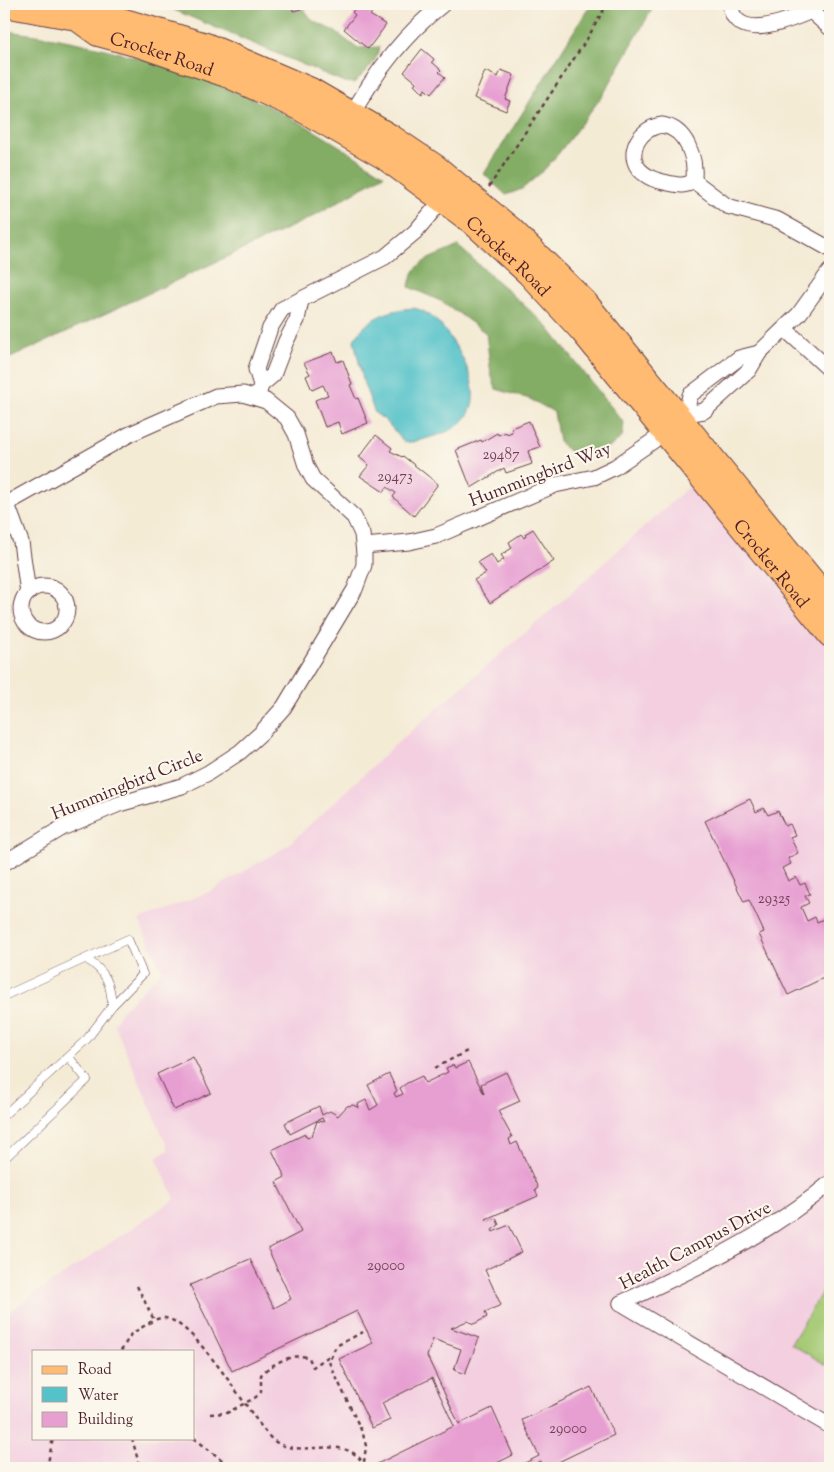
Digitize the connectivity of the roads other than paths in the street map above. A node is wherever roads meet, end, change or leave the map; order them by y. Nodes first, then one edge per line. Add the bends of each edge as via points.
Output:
1 (442, 4) edge
2 (730, 4) edge
3 (4, 5) edge
4 (807, 7) edge
5 (830, 28) edge
6 (348, 122) junction
7 (694, 181) junction
8 (443, 199) junction
9 (830, 249) edge
10 (830, 272) edge
11 (785, 329) junction
12 (830, 370) edge
13 (260, 391) junction
14 (677, 422) junction
15 (5, 505) edge
16 (364, 546) junction
17 (28, 593) dead end
18 (830, 602) edge
19 (830, 635) edge
20 (4, 863) edge
21 (86, 959) junction
22 (4, 996) edge
23 (112, 1006) junction
24 (69, 1057) junction
25 (4, 1115) edge
26 (4, 1159) edge
27 (830, 1183) edge
28 (830, 1426) edge

1 - 6 street via 401,42 376,74
2 - 4 street via 733,15 740,22 754,27 795,18
3 - 6 main road, Crocker Road via 76,18 111,17 198,43 280,75
4 - 5 street
6 - 8 main road, Crocker Road via 384,157
6 - 14 main road, Crocker Road via 436,167 511,228 585,302
7 - 7 street via 691,156 680,133 662,125 654,126 641,135 634,154 642,172 677,185
7 - 9 street via 727,206 778,220
8 - 13 street via 415,232 385,257 301,300 297,320 273,375
8 - 14 main road, Crocker Road via 530,274 582,331
10 - 11 street, Hummingbird Way
11 - 12 street
11 - 14 street, Hummingbird Way via 759,353 749,370 704,410
13 - 15 street, Hummingbird Circle via 206,400 120,439
13 - 16 street, Hummingbird Circle via 287,418 313,479 354,517
14 - 16 street, Hummingbird Way via 627,460 599,475 555,485 436,536
14 - 18 main road, Crocker Road
14 - 19 main road, Crocker Road
15 - 17 street via 22,542
16 - 20 street, Hummingbird Circle via 364,565 355,589 284,707 240,752 182,786 119,804 62,828
21 - 22 lane
21 - 23 lane via 100,968 109,982
21 - 23 lane via 128,939 143,974
23 - 24 lane via 97,1028
24 - 25 lane
24 - 26 lane via 87,1080
27 - 28 street, Health Campus Drive via 760,1235 621,1303

